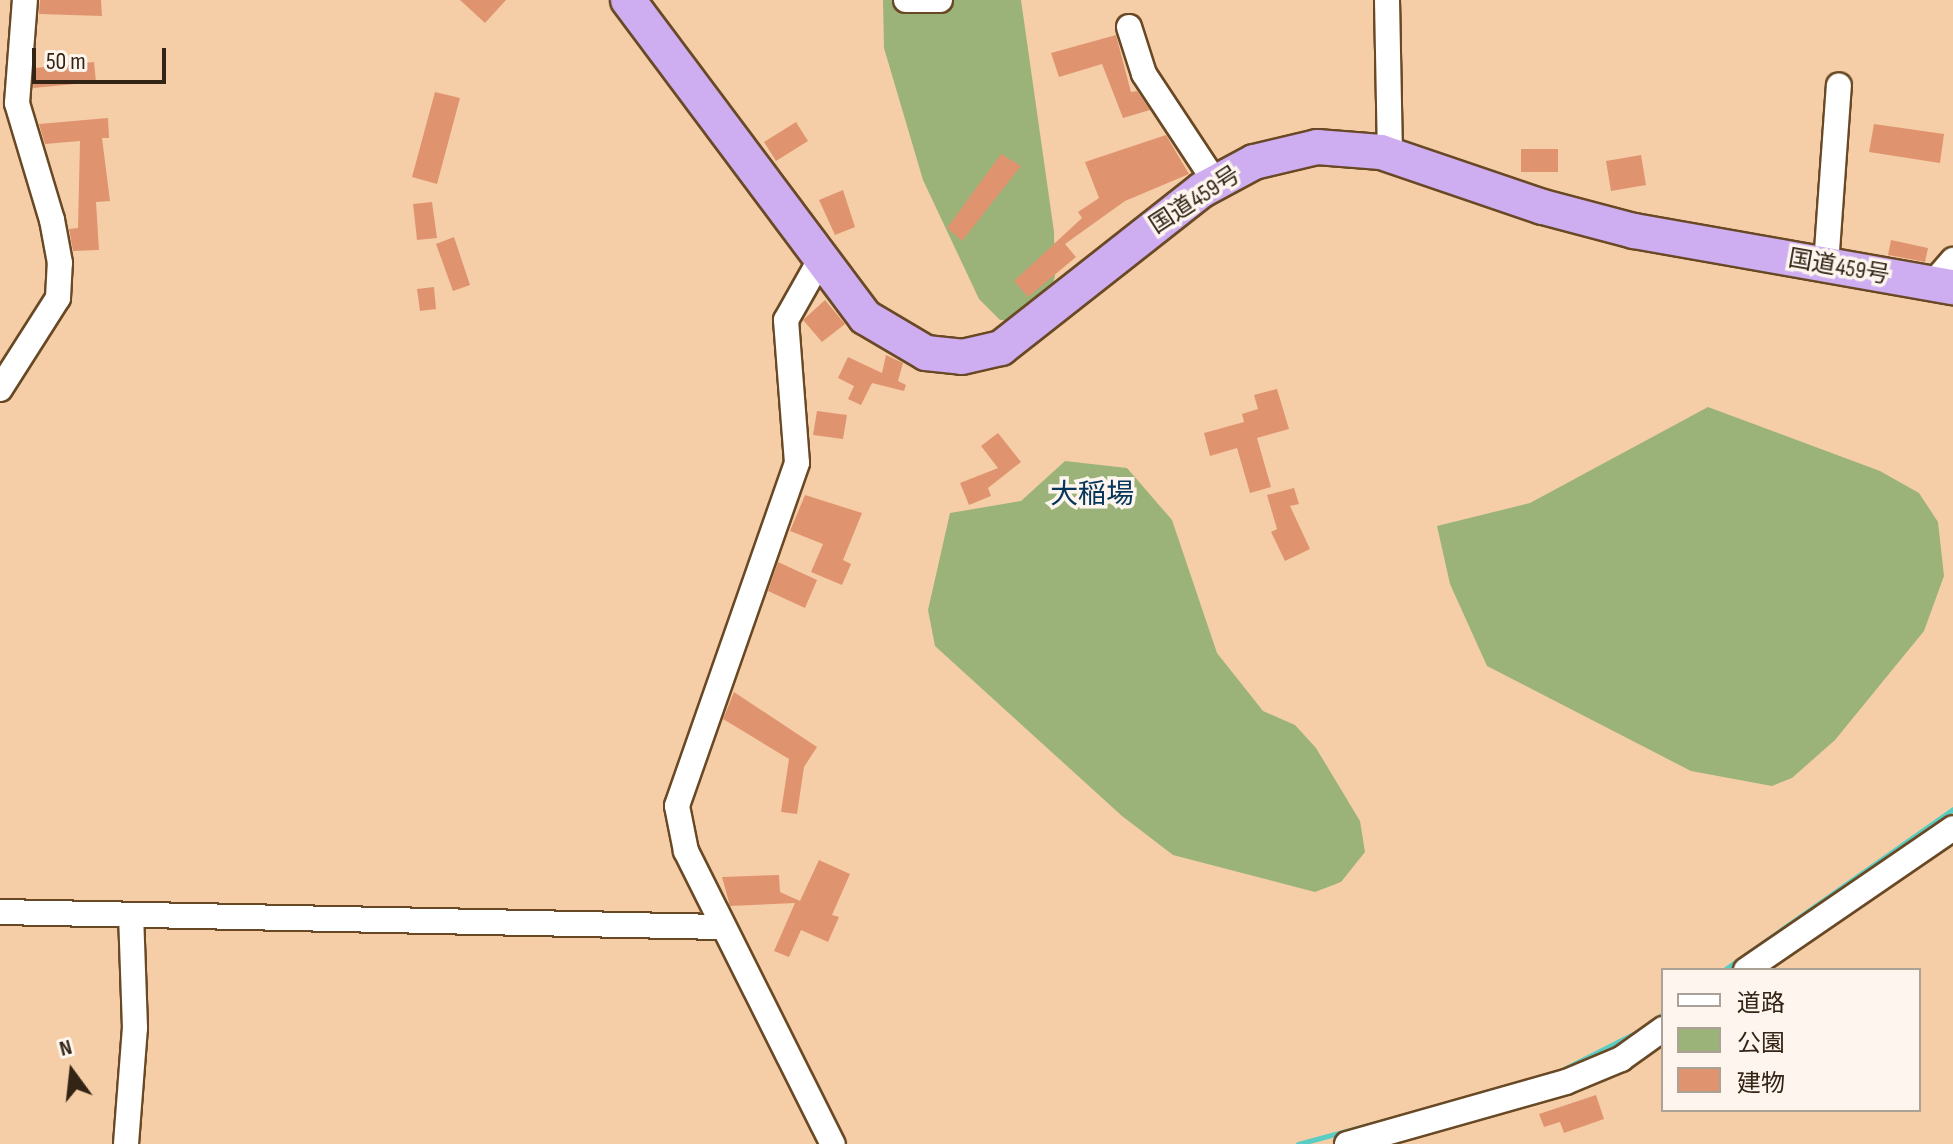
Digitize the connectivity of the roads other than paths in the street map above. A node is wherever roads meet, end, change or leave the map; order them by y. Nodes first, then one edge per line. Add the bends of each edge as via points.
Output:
1 (25, 0) edge
2 (628, 0) edge
3 (906, 0) edge
4 (940, 0) edge
5 (1387, 0) edge
6 (1129, 27) dead end
7 (1839, 85) dead end
8 (1390, 155) junction
9 (1216, 183) junction
10 (820, 260) junction
11 (1826, 265) junction
12 (1946, 277) edge
13 (0, 389) edge
14 (1953, 828) edge
15 (0, 912) edge
16 (131, 915) junction
17 (723, 927) junction
18 (1749, 968) edge
19 (1661, 1030) edge
20 (126, 1144) edge
21 (833, 1144) edge
22 (1350, 1144) edge

1 - 13 street via 17,103 52,220 60,263 58,298
2 - 10 highway, 国道459号
3 - 4 street
5 - 8 street
6 - 9 street via 1144,74
7 - 11 street
8 - 9 highway, 国道459号 via 1317,147 1254,162
8 - 11 highway, 国道459号 via 1619,227
9 - 10 highway, 国道459号 via 1129,243 1035,325 1001,348 962,357 926,353 865,317
10 - 17 street via 786,320 797,463 677,806 686,851
11 - 12 highway, 国道459号
14 - 18 street
15 - 16 street
16 - 17 street
16 - 20 street via 135,1028
17 - 21 street
19 - 22 street via 1621,1059 1566,1082

